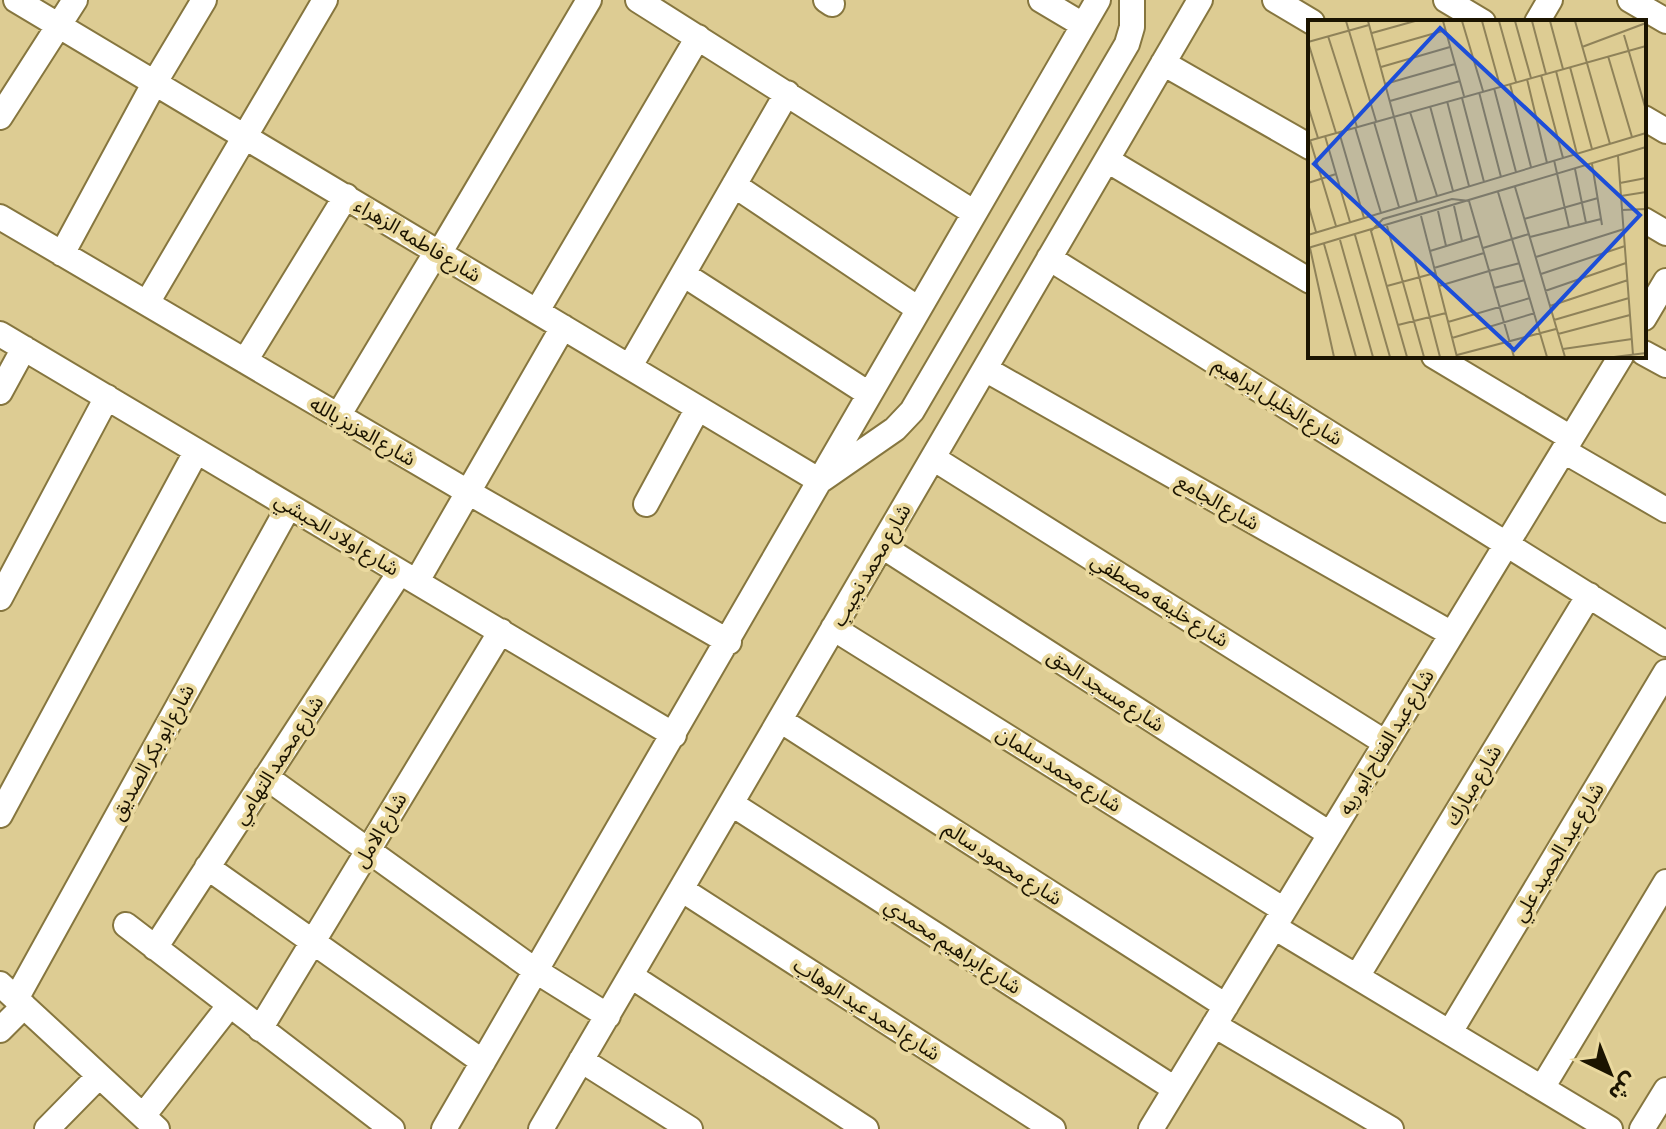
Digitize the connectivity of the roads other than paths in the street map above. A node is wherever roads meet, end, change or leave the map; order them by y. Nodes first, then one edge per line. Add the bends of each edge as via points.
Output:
1 (16, 0) edge
2 (75, 0) edge
3 (204, 0) edge
4 (325, 0) edge
5 (589, 0) edge
6 (638, 0) edge
7 (686, 0) edge
8 (1041, 0) edge
9 (1098, 0) edge
10 (1132, 0) edge
11 (1200, 0) edge
12 (1275, 0) edge
13 (1446, 0) edge
14 (1550, 0) edge
15 (1630, 0) edge
16 (1309, 20) edge
17 (1480, 20) edge
18 (1538, 20) edge
19 (673, 21) junction
20 (1666, 21) edge
21 (59, 25) junction
22 (1083, 25) junction
23 (698, 37) junction
24 (1163, 63) junction
25 (155, 82) junction
26 (787, 93) junction
27 (0, 117) edge
28 (1646, 119) edge
29 (1666, 131) edge
30 (246, 137) junction
31 (1308, 146) edge
32 (1107, 160) junction
33 (734, 185) junction
34 (346, 196) junction
35 (973, 212) junction
36 (0, 217) edge
37 (1646, 221) edge
38 (1666, 233) edge
39 (438, 252) junction
40 (62, 254) junction
41 (1049, 258) junction
42 (683, 274) junction
43 (1308, 280) edge
44 (1666, 281) edge
45 (147, 303) junction
46 (917, 308) junction
47 (537, 311) junction
48 (1646, 315) edge
49 (563, 327) junction
50 (0, 334) edge
51 (24, 348) junction
52 (1646, 354) edge
53 (1437, 358) edge
54 (1620, 358) edge
55 (245, 361) junction
56 (1666, 365) edge
57 (630, 366) junction
58 (985, 369) junction
59 (0, 392) edge
60 (869, 394) junction
61 (107, 397) junction
62 (698, 408) junction
63 (338, 416) junction
64 (1568, 444) junction
65 (196, 452) junction
66 (933, 458) junction
67 (820, 481) junction
68 (468, 492) junction
69 (646, 504) dead end
70 (289, 506) junction
71 (1666, 510) edge
72 (1507, 544) junction
73 (882, 546) junction
74 (409, 577) junction
75 (1589, 595) junction
76 (0, 598) edge
77 (833, 628) junction
78 (501, 631) junction
79 (1452, 634) junction
80 (729, 642) junction
81 (1666, 644) edge
82 (1666, 672) edge
83 (780, 720) junction
84 (674, 735) junction
85 (1386, 743) junction
86 (266, 777) junction
87 (732, 804) junction
88 (0, 815) edge
89 (1330, 834) junction
90 (368, 850) junction
91 (207, 867) junction
92 (1666, 882) edge
93 (681, 889) junction
94 (1279, 918) junction
95 (126, 925) dead end
96 (313, 942) junction
97 (155, 948) junction
98 (536, 971) junction
99 (1358, 975) junction
100 (631, 976) junction
101 (13, 997) edge
102 (229, 1006) junction
103 (1220, 1015) junction
104 (608, 1016) junction
105 (260, 1029) junction
106 (0, 1030) edge
107 (1450, 1032) junction
108 (581, 1060) junction
109 (483, 1062) junction
110 (99, 1076) junction
111 (1542, 1088) junction
112 (1175, 1089) junction
113 (1666, 1090) edge
114 (150, 1122) edge
115 (1161, 1126) edge
116 (47, 1129) edge
117 (392, 1129) edge
118 (444, 1129) edge
119 (541, 1129) edge
120 (690, 1129) edge
121 (866, 1129) edge
122 (1053, 1129) edge
123 (1391, 1129) edge
124 (1610, 1129) edge
125 (1642, 1129) edge

1 - 21 street, شارع فاطمه الزهراء
2 - 21 street
3 - 25 street
4 - 30 street
5 - 39 street
6 - 19 street
7 - 19 street
8 - 22 street
9 - 22 street
10 - 67 street via 1127,44 912,411 895,429
11 - 24 street, شارع محمد نجيب
12 - 16 street
13 - 17 street
14 - 18 street
15 - 20 street
19 - 23 street
21 - 25 street, شارع فاطمه الزهراء
21 - 27 street
22 - 35 street
23 - 26 street
23 - 47 street
24 - 31 street
24 - 32 street, شارع محمد نجيب
25 - 30 street, شارع فاطمه الزهراء
25 - 40 street
26 - 33 street
26 - 35 street
28 - 29 street
30 - 34 street, شارع فاطمه الزهراء
30 - 45 street
32 - 41 street, شارع محمد نجيب
32 - 43 street
33 - 42 street
33 - 46 street
34 - 39 street, شارع فاطمه الزهراء
34 - 55 street
35 - 46 street
36 - 40 street, شارع العزيز بالله
37 - 38 street
39 - 47 street, شارع فاطمه الزهراء
39 - 63 street
40 - 45 street, شارع العزيز بالله
41 - 58 street, شارع محمد نجيب
41 - 72 street, شارع الخليل ابراهيم
42 - 57 street
42 - 60 street
44 - 48 street
45 - 55 street, شارع العزيز بالله
46 - 60 street
47 - 49 street, شارع فاطمه الزهراء
49 - 57 street, شارع فاطمه الزهراء
49 - 68 street, شارع محمد التهامي
50 - 51 street, شارع اولاد الحبشي
51 - 59 street
51 - 61 street, شارع اولاد الحبشي
52 - 56 street
53 - 64 street
54 - 64 street, شارع عبد الفتاح ابو ريه
55 - 63 street, شارع العزيز بالله
57 - 62 street, شارع فاطمه الزهراء
58 - 66 street, شارع محمد نجيب
58 - 79 street, شارع الجامع
60 - 67 street
61 - 65 street, شارع اولاد الحبشي
61 - 76 street
62 - 67 street, شارع فاطمه الزهراء
62 - 69 street
63 - 68 street, شارع العزيز بالله
64 - 71 street
64 - 72 street, شارع عبد الفتاح ابو ريه
65 - 70 street, شارع اولاد الحبشي
65 - 88 street
66 - 73 street, شارع محمد نجيب
66 - 85 street, شارع خليفه مصطفي
67 - 80 street
68 - 74 street, شارع محمد التهامي
68 - 80 street, شارع العزيز بالله
70 - 74 street, شارع اولاد الحبشي
70 - 101 street, شارع ابو بكر الصديق
72 - 75 street, شارع الخليل ابراهيم
72 - 79 street, شارع عبد الفتاح ابو ريه
73 - 77 street, شارع محمد نجيب
73 - 89 street, شارع مسجد الحق
74 - 78 street, شارع اولاد الحبشي
74 - 86 street, شارع محمد التهامي
75 - 81 street, شارع الخليل ابراهيم
75 - 99 street, شارع مبارك
77 - 83 street, شارع محمد نجيب
77 - 94 street, شارع محمد سلمان
78 - 84 street, شارع اولاد الحبشي
78 - 90 street, شارع الامل
79 - 85 street, شارع عبد الفتاح ابو ريه
80 - 84 street
82 - 107 street, شارع عبد الحميد علي
83 - 87 street, شارع محمد نجيب
83 - 103 street, شارع محمود سالم
84 - 98 street
85 - 89 street, شارع عبد الفتاح ابو ريه
86 - 90 street
86 - 91 street, شارع محمد التهامي
87 - 93 street, شارع محمد نجيب
87 - 112 street, شارع ابراهيم محمدي
89 - 94 street, شارع عبد الفتاح ابو ريه
90 - 96 street, شارع الامل
90 - 98 street
91 - 96 street
91 - 97 street, شارع محمد التهامي
92 - 111 street
93 - 100 street, شارع محمد نجيب
93 - 122 street, شارع احمد عبد الوهاب
94 - 99 street, شارع محمد سلمان
94 - 103 street, شارع عبد الفتاح ابو ريه
95 - 97 street
96 - 105 street, شارع الامل
96 - 109 street
97 - 102 street
98 - 104 street
98 - 109 street
99 - 107 street, شارع محمد سلمان
100 - 104 street, شارع محمد نجيب
100 - 121 street
101 - 106 street, شارع ابو بكر الصديق
101 - 110 street
102 - 105 street
102 - 114 street
103 - 112 street, شارع عبد الفتاح ابو ريه
103 - 123 street, شارع محمود سالم
104 - 108 street, شارع محمد نجيب
105 - 117 street
107 - 111 street, شارع محمد سلمان
108 - 119 street, شارع محمد نجيب
108 - 120 street
109 - 118 street
110 - 114 street
110 - 116 street
111 - 124 street, شارع محمد سلمان
112 - 115 street, شارع عبد الفتاح ابو ريه
113 - 125 street

